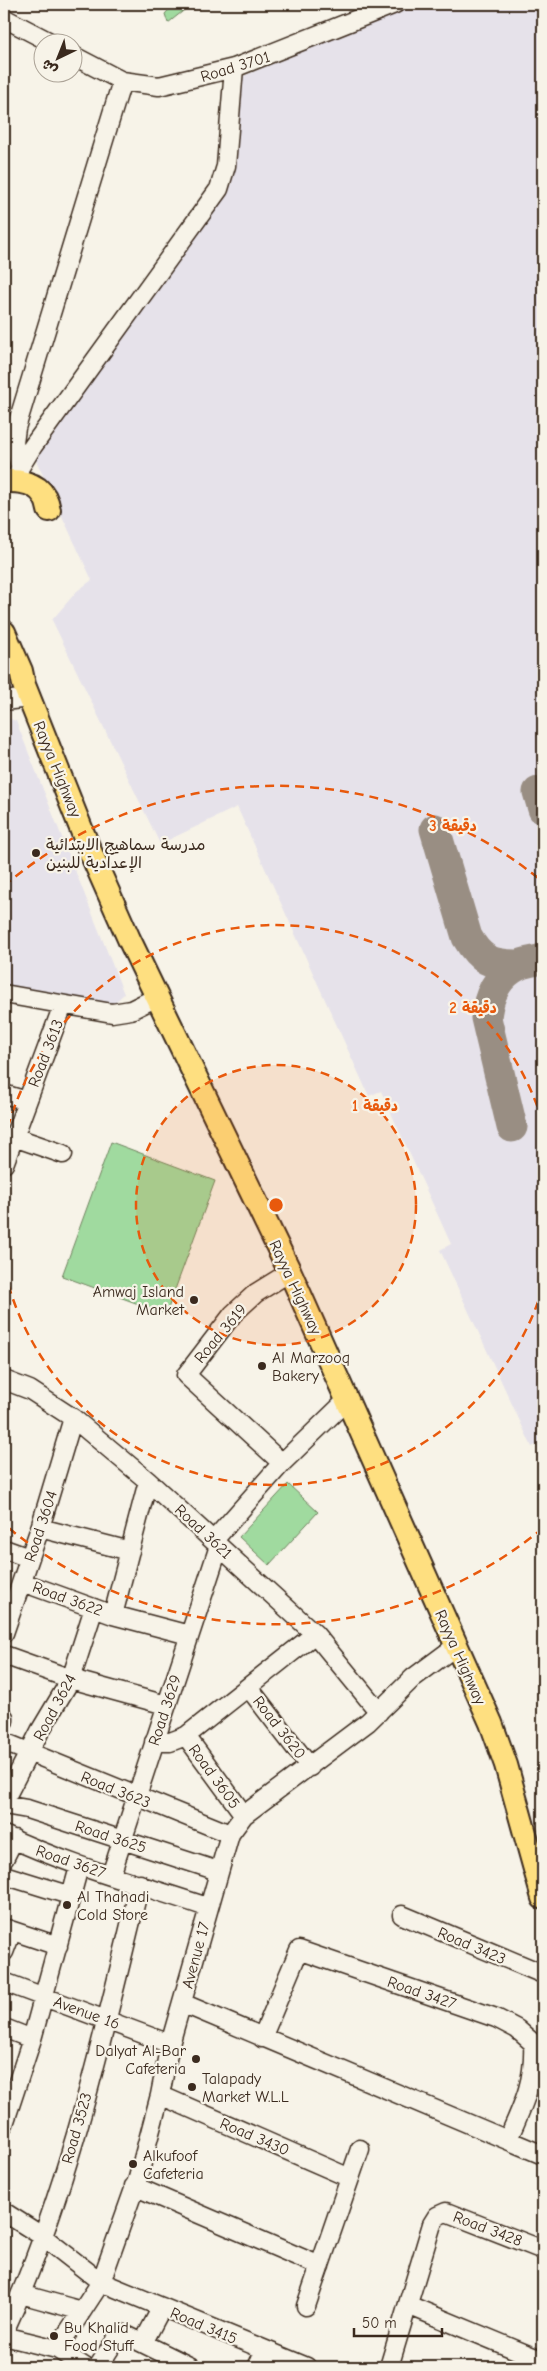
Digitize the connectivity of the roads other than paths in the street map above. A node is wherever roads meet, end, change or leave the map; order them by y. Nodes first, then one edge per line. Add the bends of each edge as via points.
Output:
1 (395, 4) edge
2 (4, 18) edge
3 (32, 33) edge
4 (82, 60) edge
5 (234, 68) junction
6 (122, 82) junction
7 (13, 476) edge
8 (49, 510) dead end
9 (4, 632) edge
10 (4, 656) edge
11 (19, 691) edge
12 (4, 701) edge
13 (4, 994) edge
14 (157, 997) junction
15 (63, 1005) junction
16 (4, 1094) edge
17 (27, 1101) junction
18 (14, 1137) junction
19 (63, 1154) dead end
20 (4, 1164) edge
21 (290, 1272) junction
22 (4, 1380) edge
23 (347, 1400) junction
24 (73, 1418) junction
25 (282, 1463) junction
26 (148, 1481) junction
27 (40, 1528) junction
28 (216, 1543) junction
29 (4, 1549) edge
30 (130, 1551) junction
31 (29, 1558) junction
32 (22, 1582) junction
33 (94, 1608) junction
34 (113, 1615) junction
35 (4, 1633) edge
36 (315, 1634) junction
37 (189, 1635) junction
38 (456, 1646) junction
39 (4, 1655) edge
40 (72, 1679) junction
41 (249, 1688) junction
42 (166, 1705) junction
43 (379, 1712) junction
44 (186, 1736) junction
45 (4, 1742) edge
46 (154, 1742) junction
47 (30, 1754) junction
48 (310, 1767) junction
49 (136, 1796) junction
50 (4, 1801) edge
51 (4, 1805) edge
52 (244, 1816) junction
53 (230, 1834) junction
54 (9, 1838) edge
55 (122, 1840) junction
56 (4, 1859) edge
57 (79, 1867) junction
58 (218, 1871) junction
59 (4, 1875) edge
60 (111, 1875) junction
61 (140, 1884) junction
62 (72, 1896) junction
63 (543, 1898) edge
64 (207, 1907) junction
65 (402, 1915) dead end
66 (8, 1929) edge
67 (58, 1946) junction
68 (4, 1952) edge
69 (543, 1974) edge
70 (4, 1982) edge
71 (43, 1996) junction
72 (182, 2003) junction
73 (107, 2019) junction
74 (4, 2028) edge
75 (262, 2038) junction
76 (32, 2039) junction
77 (170, 2044) junction
78 (160, 2095) junction
79 (5, 2117) edge
80 (508, 2139) junction
81 (360, 2149) dead end
82 (543, 2155) edge
83 (350, 2178) junction
84 (134, 2186) junction
85 (4, 2212) edge
86 (42, 2236) junction
87 (543, 2250) edge
88 (320, 2266) junction
89 (101, 2282) junction
90 (21, 2294) junction
91 (408, 2305) junction
92 (306, 2306) dead end
93 (162, 2307) junction
94 (82, 2311) junction
95 (4, 2332) edge
96 (4, 2336) edge
97 (143, 2343) junction
98 (57, 2349) junction
99 (265, 2350) junction
100 (543, 2361) edge
101 (180, 2365) edge
102 (85, 2367) edge
103 (98, 2367) edge
104 (256, 2367) edge
105 (307, 2367) edge
106 (390, 2367) edge
107 (541, 2367) edge

1 - 5 street, Road 3701
2 - 3 street
4 - 6 street, Road 3701
5 - 6 street, Road 3701 via 159,86
5 - 7 street via 226,166 219,189
6 - 7 street via 16,428
7 - 8 main road via 41,491 48,501
9 - 11 main road, Rayya Highway via 21,671
10 - 11 main road, Rayya Highway
11 - 12 street
11 - 14 main road, Rayya Highway
13 - 15 street, Road 3613
14 - 15 street, Road 3613 via 131,1010 112,1013
14 - 21 main road, Rayya Highway
15 - 17 street, Road 3613
16 - 17 street, Road 3613
17 - 18 street, Road 3613
18 - 19 street
18 - 20 street, Road 3613
21 - 23 main road, Rayya Highway
21 - 25 street, Road 3619 via 240,1307 186,1375
22 - 24 street, Road 3621 via 30,1390
23 - 25 street, Road 3629
23 - 38 main road, Rayya Highway
24 - 26 street, Road 3621
24 - 27 street, Road 3604
25 - 28 street, Road 3629
26 - 28 street, Road 3621
26 - 30 street, Road 3622
27 - 30 street
27 - 31 street, Road 3604
28 - 36 street, Road 3621
28 - 37 street, Road 3629
29 - 31 street
30 - 34 street, Road 3622
31 - 32 street, Road 3604
32 - 33 street, Road 3622
32 - 35 street, Road 3604
33 - 34 street, Road 3622
33 - 40 street, Road 3624
34 - 37 street, Road 3622
36 - 41 street, Road 3620
36 - 43 street, Road 3621
37 - 42 street, Road 3629
38 - 43 street, Avenue 17 via 413,1678
38 - 63 main road, Rayya Highway via 499,1744
39 - 40 street
40 - 42 street
40 - 47 street, Road 3624 via 40,1731
41 - 44 street, Road 3620
41 - 48 street, Road 3620
42 - 46 street, Road 3629
43 - 48 street, Avenue 17
44 - 46 street, Road 3620 via 170,1742
44 - 52 street, Road 3605
45 - 47 street, Road 3623
46 - 49 street, Road 3629
47 - 49 street, Road 3623
47 - 50 street, Road 3624
48 - 52 street, Avenue 17
49 - 53 street, Road 3623
49 - 55 street, Road 3629
51 - 55 street, Road 3625 via 28,1809
52 - 53 street, Avenue 17
53 - 58 street, Avenue 17
54 - 56 street
54 - 57 street, Road 3627
55 - 58 street, Road 3625
55 - 60 street, Road 3629
57 - 60 street, Road 3627
57 - 62 street
58 - 64 street, Avenue 17
59 - 62 street
60 - 61 street, Road 3627
61 - 64 street, Road 3627
61 - 73 street
62 - 67 street
64 - 72 street, Avenue 17
65 - 69 street, Road 3423
66 - 67 street
66 - 68 street
67 - 71 street
70 - 71 street, Avenue 16
71 - 73 street, Avenue 16
71 - 76 street
72 - 75 street
72 - 77 street, Avenue 17
73 - 77 street, Avenue 16
73 - 86 street, Road 3523
74 - 76 street
75 - 80 street
75 - 80 street, Road 3427 via 299,1950 496,2018 517,2029 532,2043 534,2066 524,2102
76 - 79 street
77 - 78 street, Avenue 17
78 - 83 street, Road 3430
78 - 84 street, Avenue 17
80 - 82 street
81 - 83 street
83 - 88 street
84 - 88 street
84 - 89 street, Avenue 17
85 - 86 street, Road 3415
86 - 89 street, Road 3415
86 - 90 street, Road 3523
87 - 91 street, Road 3428 via 446,2212 437,2216 432,2224
88 - 92 street
89 - 93 street, Road 3415
89 - 94 street, Avenue 17
90 - 94 street
90 - 95 street, Road 3523
91 - 100 street
91 - 106 street, Road 3428
93 - 97 street
93 - 99 street, Road 3415
94 - 98 street, Avenue 17
96 - 98 street
97 - 101 street
97 - 103 street via 121,2334
98 - 102 street
99 - 104 street
99 - 105 street, Road 3415
100 - 107 street

